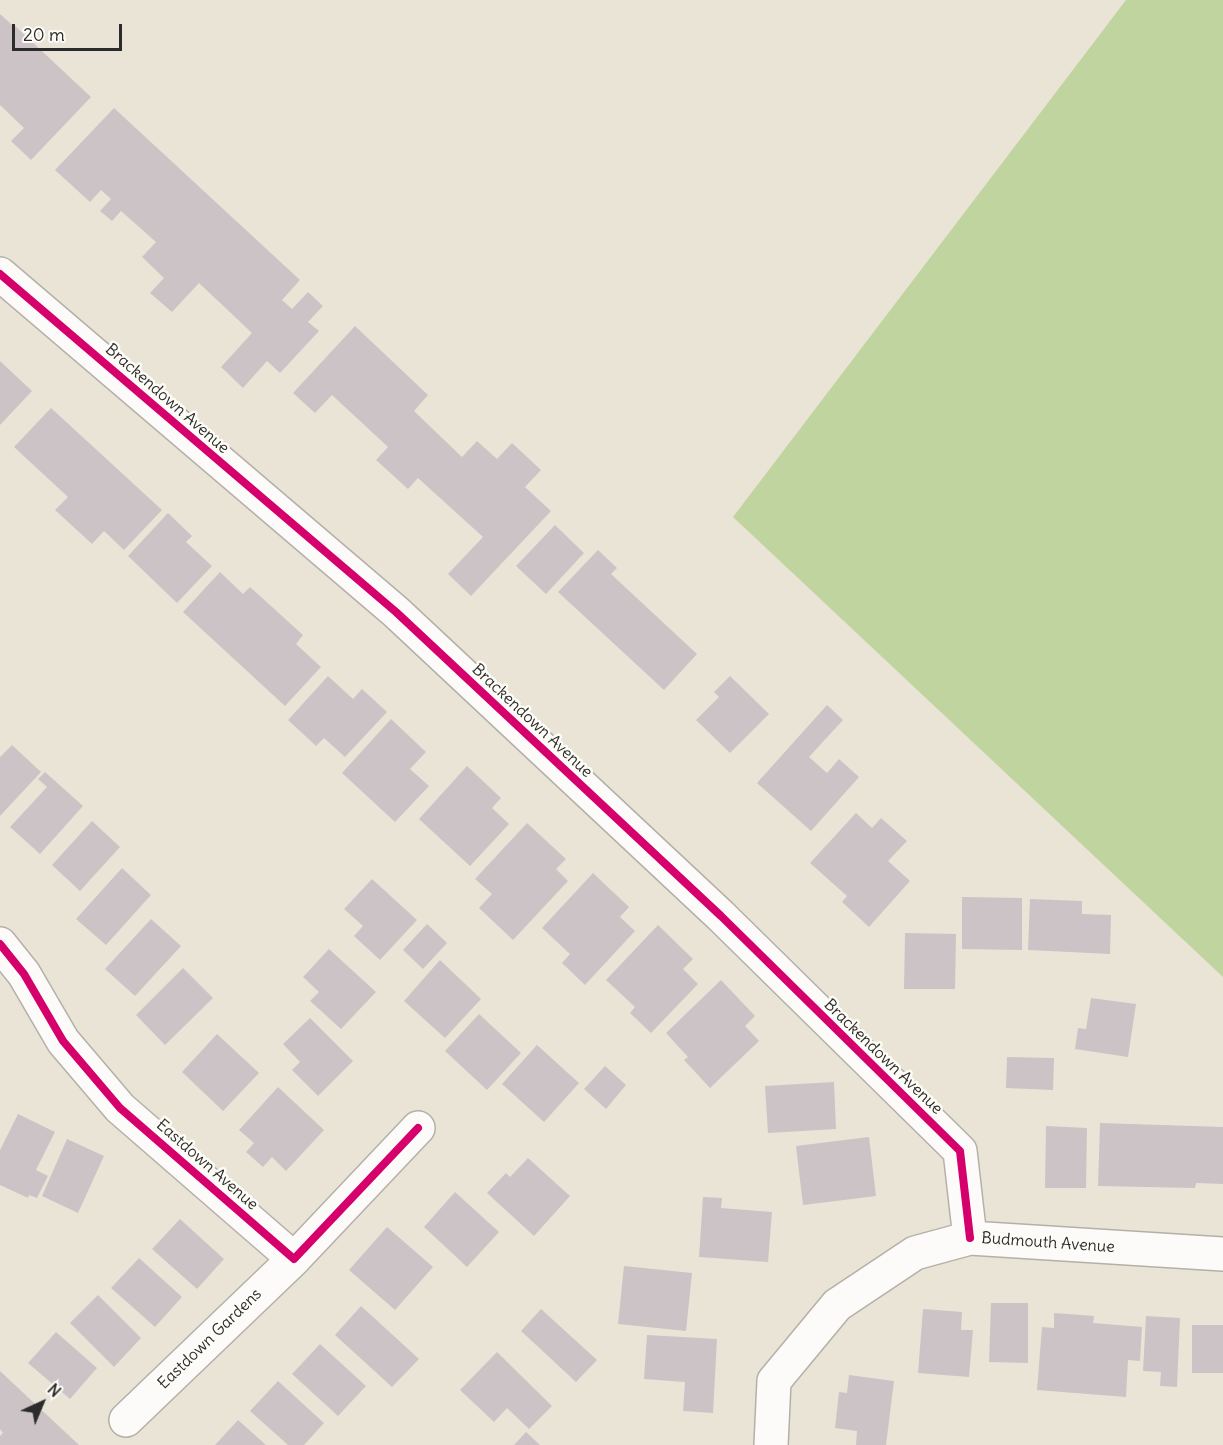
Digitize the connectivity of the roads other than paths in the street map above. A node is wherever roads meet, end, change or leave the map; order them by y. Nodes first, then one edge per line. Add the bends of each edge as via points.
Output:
1 (0, 273) edge
2 (0, 944) edge
3 (12, 981) edge
4 (418, 1128) dead end
5 (970, 1238) junction
6 (1223, 1254) edge
7 (294, 1259) junction
8 (126, 1420) dead end
9 (771, 1445) edge

1 - 5 street, Brackendown Avenue via 396,612 721,916 960,1151
2 - 3 street, Eastdown Avenue
3 - 7 street, Eastdown Avenue via 120,1108
4 - 7 street
5 - 6 street, Budmouth Avenue
5 - 9 street, Budmouth Avenue via 915,1253 837,1305 774,1382
7 - 8 street, Eastdown Gardens

